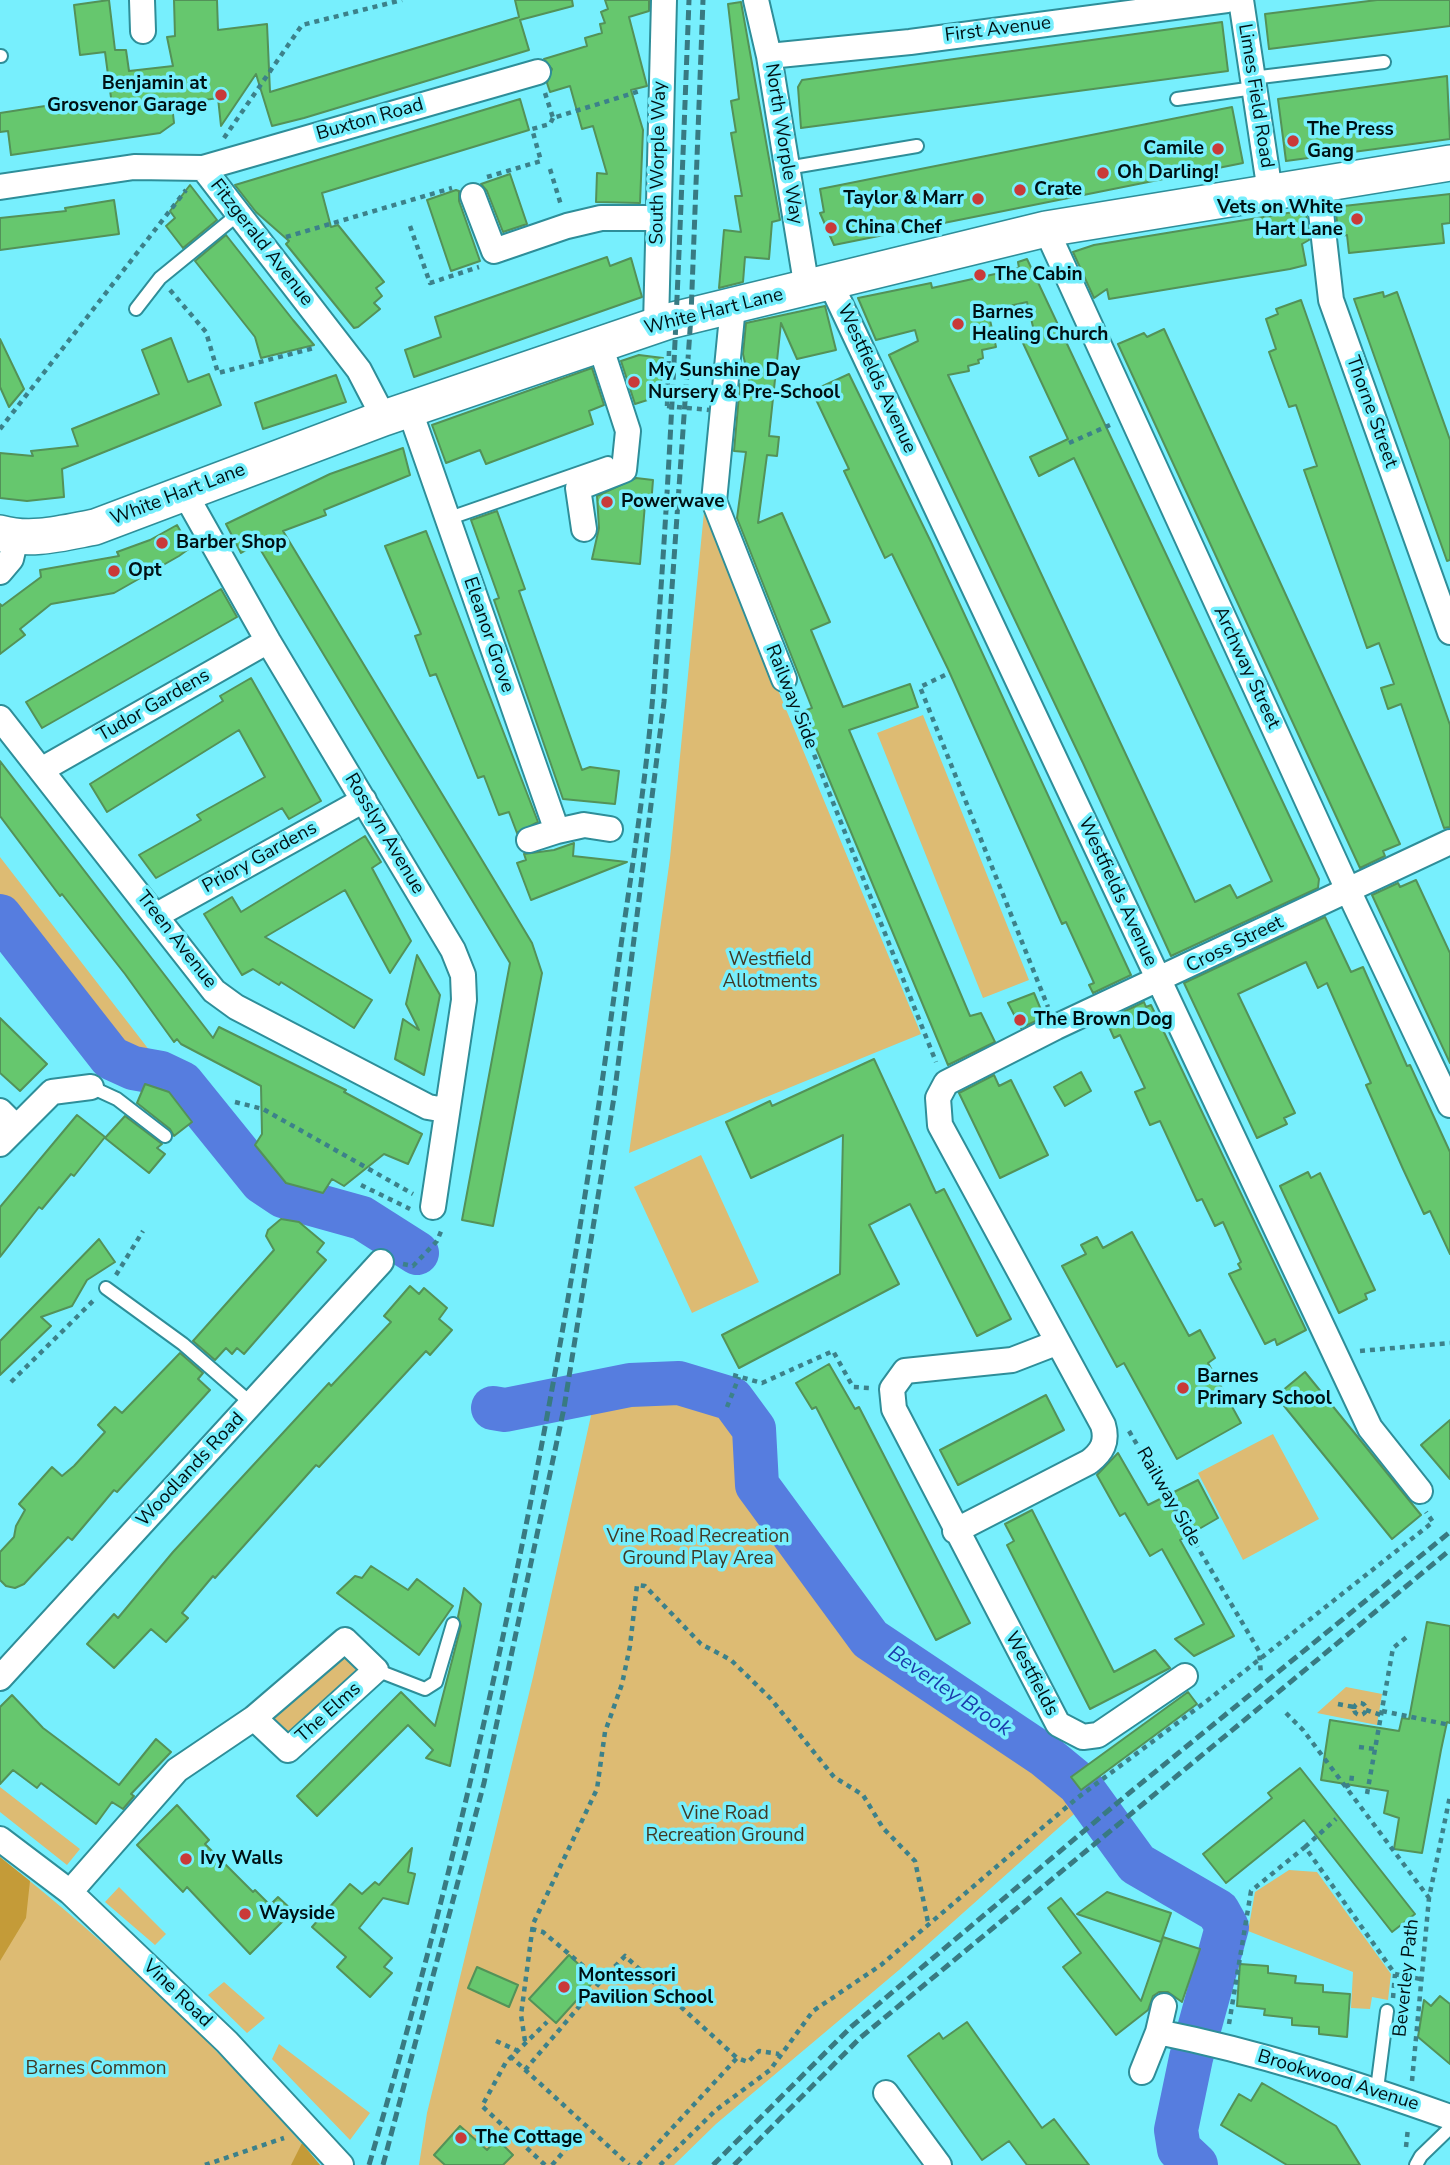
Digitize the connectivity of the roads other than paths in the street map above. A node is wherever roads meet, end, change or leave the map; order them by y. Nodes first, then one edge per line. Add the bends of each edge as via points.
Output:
1 (142, 0) edge
2 (664, 0) edge
3 (756, 0) edge
4 (1227, 0) edge
5 (1241, 0) edge
6 (143, 31) dead end
7 (769, 57) junction
8 (1384, 62) dead end
9 (538, 72) road end
10 (1253, 83) junction
11 (1177, 99) dead end
12 (917, 146) dead end
13 (1450, 163) edge
14 (787, 168) junction
15 (203, 169) junction
16 (1318, 186) junction
17 (0, 187) edge
18 (469, 188) road end
19 (1270, 192) junction
20 (236, 216) junction
21 (657, 218) junction
22 (1046, 229) junction
23 (818, 285) junction
24 (733, 306) junction
25 (136, 309) dead end
26 (656, 325) junction
27 (600, 345) junction
28 (397, 415) junction
29 (608, 463) dead end
30 (184, 492) junction
31 (447, 519) junction
32 (584, 529) dead end
33 (8, 535) edge
34 (0, 572) edge
35 (1450, 632) edge
36 (268, 641) junction
37 (783, 679) road end
38 (0, 718) edge
39 (41, 770) junction
40 (363, 800) junction
41 (610, 829) dead end
42 (557, 831) junction
43 (529, 840) dead end
44 (1450, 842) edge
45 (1348, 890) junction
46 (157, 915) junction
47 (1159, 981) junction
48 (91, 1087) joint
49 (1450, 1105) edge
50 (445, 1110) junction
51 (5, 1128) edge
52 (165, 1136) dead end
53 (434, 1202) road end
54 (381, 1262) dead end
55 (106, 1288) road end
56 (1056, 1342) junction
57 (252, 1404) junction
58 (1420, 1491) road end
59 (955, 1531) junction
60 (453, 1624) dead end
61 (376, 1670) junction
62 (1185, 1676) dead end
63 (0, 1678) edge
64 (254, 1718) junction
65 (0, 1839) edge
66 (70, 1892) junction
67 (1164, 2006) dead end
68 (1387, 2011) dead end
69 (1158, 2032) junction
70 (1142, 2072) dead end
71 (1377, 2089) junction
72 (886, 2093) dead end
73 (1450, 2117) edge
74 (1450, 2128) edge
75 (341, 2165) edge
76 (939, 2165) edge
77 (1416, 2165) edge

1 - 6 street
2 - 21 street, South Worple Way
3 - 7 street, North Worple Way
4 - 7 street, First Avenue
5 - 10 street, Limes Field Road
7 - 14 street, North Worple Way
8 - 10 lane
9 - 15 street, Buxton Road
10 - 11 lane
10 - 19 street, Limes Field Road
12 - 14 lane
13 - 16 street, White Hart Lane
14 - 23 street, North Worple Way
15 - 17 street, Fitzgerald Avenue via 134,167
15 - 20 street, Fitzgerald Avenue
16 - 19 street, White Hart Lane
16 - 35 street, Thorne Street via 1331,300
18 - 21 street via 494,251 601,218
19 - 22 street, White Hart Lane
20 - 25 lane via 160,278
20 - 28 street, Fitzgerald Avenue
21 - 26 street, South Worple Way
22 - 23 street, White Hart Lane
22 - 45 street, Archway Street
23 - 24 street, White Hart Lane
23 - 47 street, Westfields Avenue
24 - 26 street, White Hart Lane
24 - 37 street, Railway Side via 714,501
26 - 27 street, White Hart Lane
27 - 28 street, White Hart Lane
27 - 32 street via 628,431 624,470 578,488
28 - 30 street, White Hart Lane
28 - 31 street, Eleanor Grove
29 - 31 lane
30 - 33 street, White Hart Lane via 95,527 48,536
30 - 36 street, Rosslyn Avenue
31 - 42 street, Eleanor Grove
33 - 34 street via 11,559
36 - 39 street, Tudor Gardens
36 - 40 street, Rosslyn Avenue
38 - 39 street, Treen Avenue
39 - 46 street, Treen Avenue
40 - 46 street, Priory Gardens
40 - 50 street, Rosslyn Avenue via 453,950 463,975 464,1000
41 - 42 street via 584,825
42 - 43 street
44 - 45 street, Cross Street
45 - 47 street, Cross Street
45 - 49 street, Archway Street
46 - 50 street, Treen Avenue via 197,973 236,1007 428,1107
47 - 56 street, Cross Street via 946,1083 938,1098 940,1125
47 - 58 street, Westfields Avenue via 1370,1428
48 - 51 street via 52,1093
48 - 52 lane via 117,1100
50 - 53 street, Rosslyn Avenue
54 - 57 street, Woodlands Road
55 - 57 lane via 183,1344
56 - 59 street via 1114,1424 1099,1454
56 - 59 street, Westfields via 1012,1360 905,1371 892,1389 894,1409
57 - 63 street, Woodlands Road
59 - 62 street, Westfields via 1058,1724 1069,1732 1083,1737 1098,1735
60 - 61 lane via 436,1682 425,1689
61 - 64 street, The Elms via 345,1640
61 - 64 street, The Elms via 287,1756
64 - 66 street, The Elms via 177,1770
65 - 66 street, Vine Road
66 - 75 street, Vine Road via 228,2042
67 - 69 street
68 - 71 lane
69 - 70 street
69 - 71 street, Brookwood Avenue
71 - 73 street, Brookwood Avenue
72 - 76 street
74 - 77 lane

